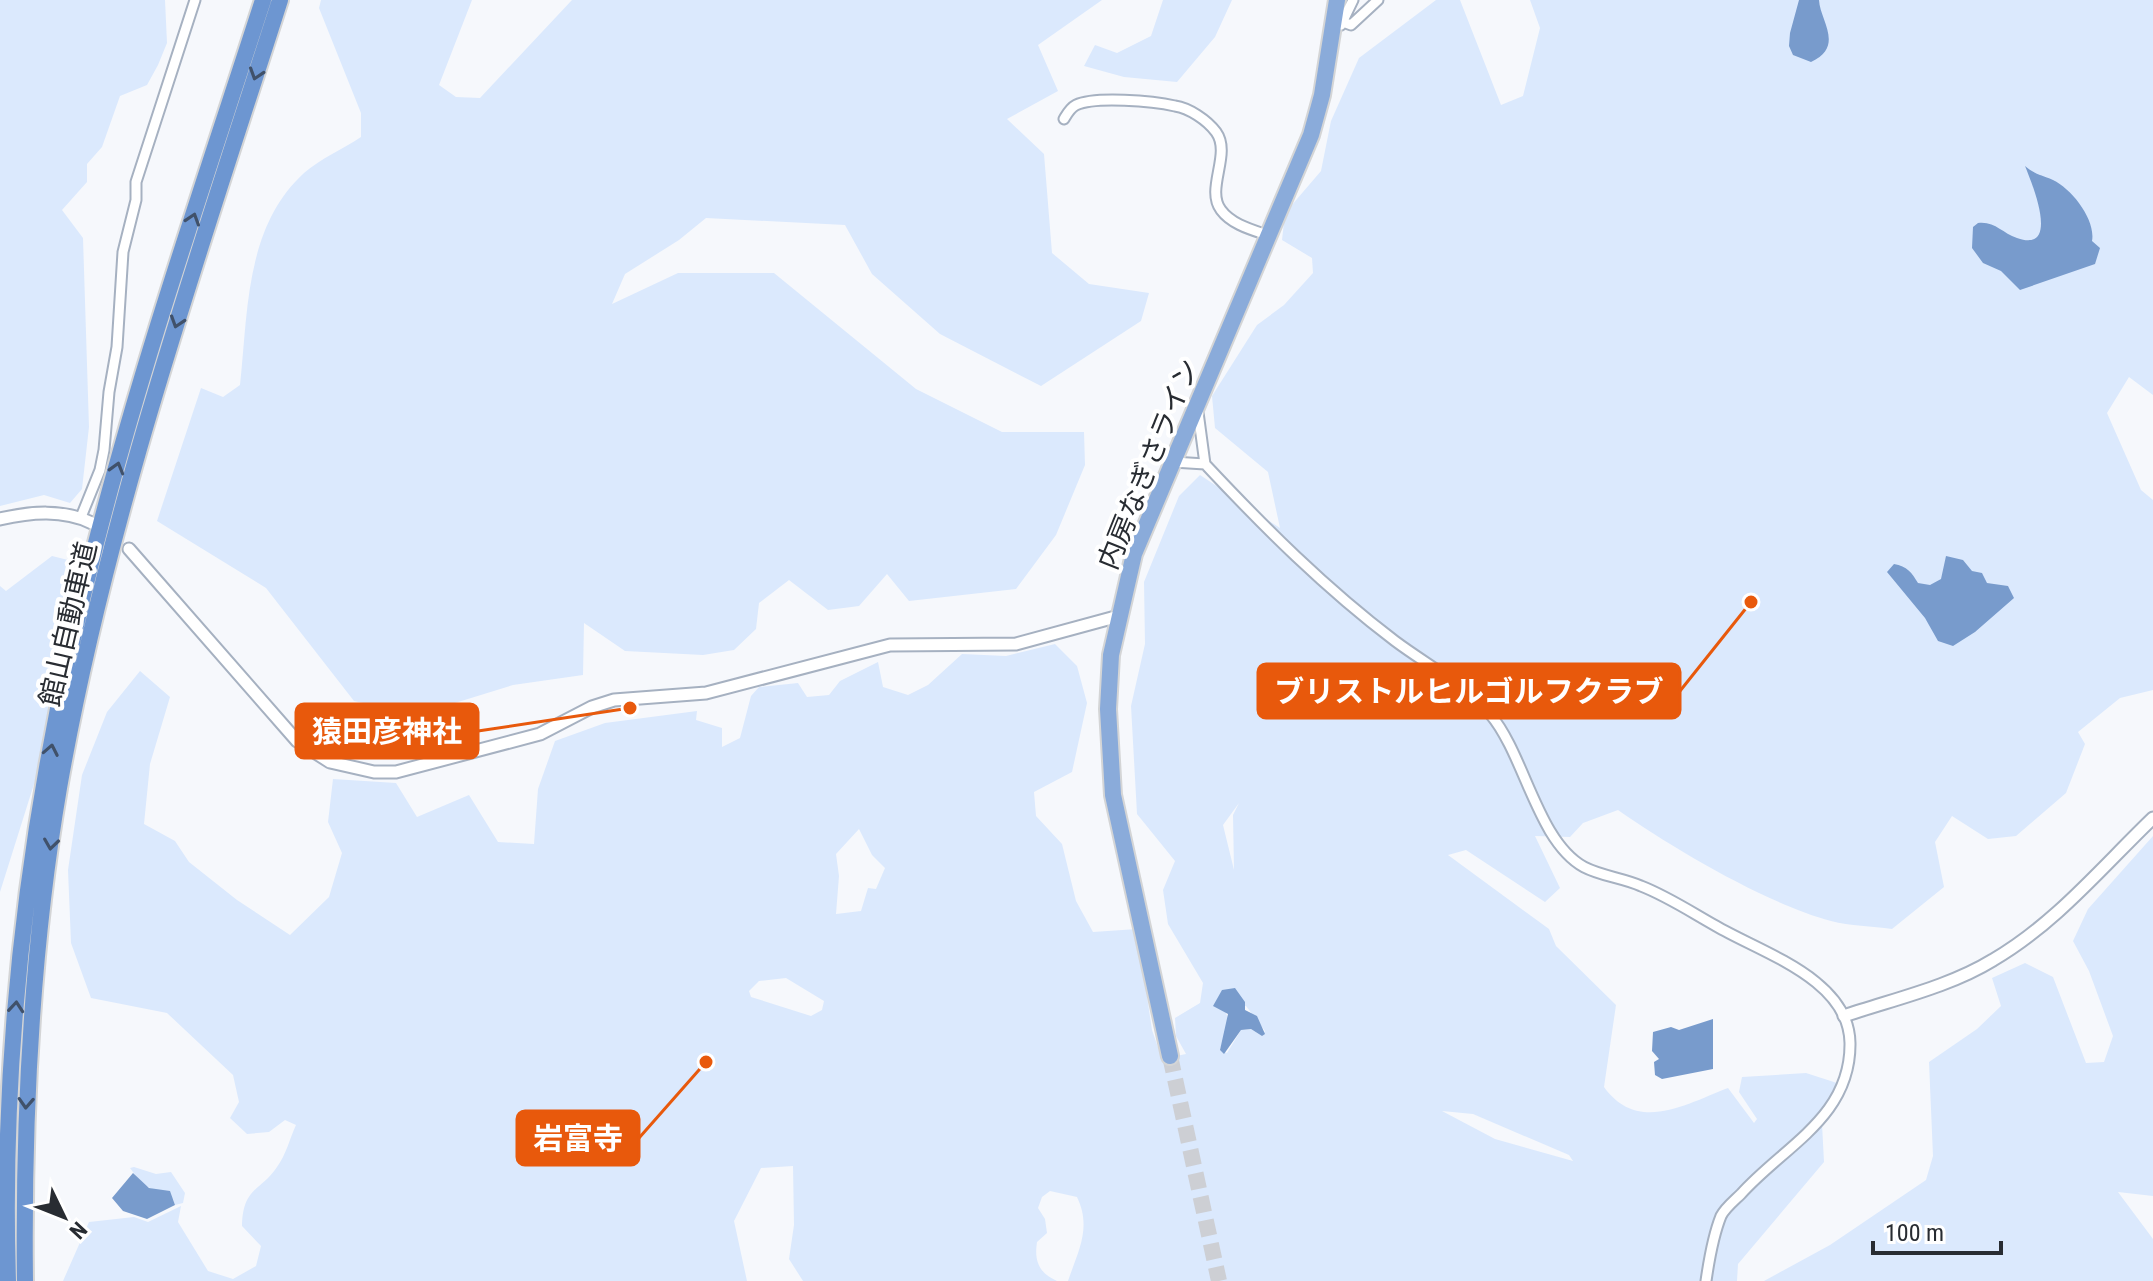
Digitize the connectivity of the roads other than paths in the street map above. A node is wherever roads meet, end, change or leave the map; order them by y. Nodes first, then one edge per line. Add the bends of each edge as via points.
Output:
1 (195, 0) edge
2 (263, 0) edge
3 (280, 0) edge
4 (1337, 0) edge
5 (1353, 0) edge
6 (1378, 0) edge
7 (1338, 28) junction
8 (1064, 119) dead end
9 (1270, 236) junction
10 (1198, 403) junction
11 (1173, 462) junction
12 (1205, 464) junction
13 (0, 519) edge
14 (86, 520) joint
15 (129, 549) dead end
16 (1119, 616) junction
17 (2153, 818) edge
18 (1844, 1016) junction
19 (1170, 1056) tunnel mouth
20 (8, 1281) edge
21 (25, 1281) edge
22 (1706, 1281) edge

1 - 14 street via 136,182 123,252 104,450
20 -> 2 highway, 館山自動車道 via 8,1153 18,980 67,666 125,436
3 -> 21 highway, 館山自動車道 via 165,361 81,676 59,788 35,969 23,1153
4 - 7 highway, 内房なぎさライン
5 - 7 street
6 - 7 street via 1363,17
7 - 9 highway, 内房なぎさライン via 1311,135
8 - 9 street via 1078,104 1103,100 1193,112 1221,143 1219,208 1234,222
9 - 10 highway, 内房なぎさライン
10 - 11 highway, 内房なぎさライン
10 - 12 street
11 - 12 street
11 - 16 highway, 内房なぎさライン via 1134,554
12 - 18 street via 1307,568 1396,642 1475,696 1518,755 1553,835 1583,866 1644,887 1784,962 1816,983
13 - 14 street via 52,512
15 - 16 street via 297,741 330,762 374,772 415,768 540,734 614,700 706,693 890,645 1016,644
16 - 19 highway, 内房なぎさライン via 1108,709 1113,795
17 - 18 street via 2092,881 1994,960 1944,983
18 - 22 street via 1848,1063 1832,1109 1722,1214

